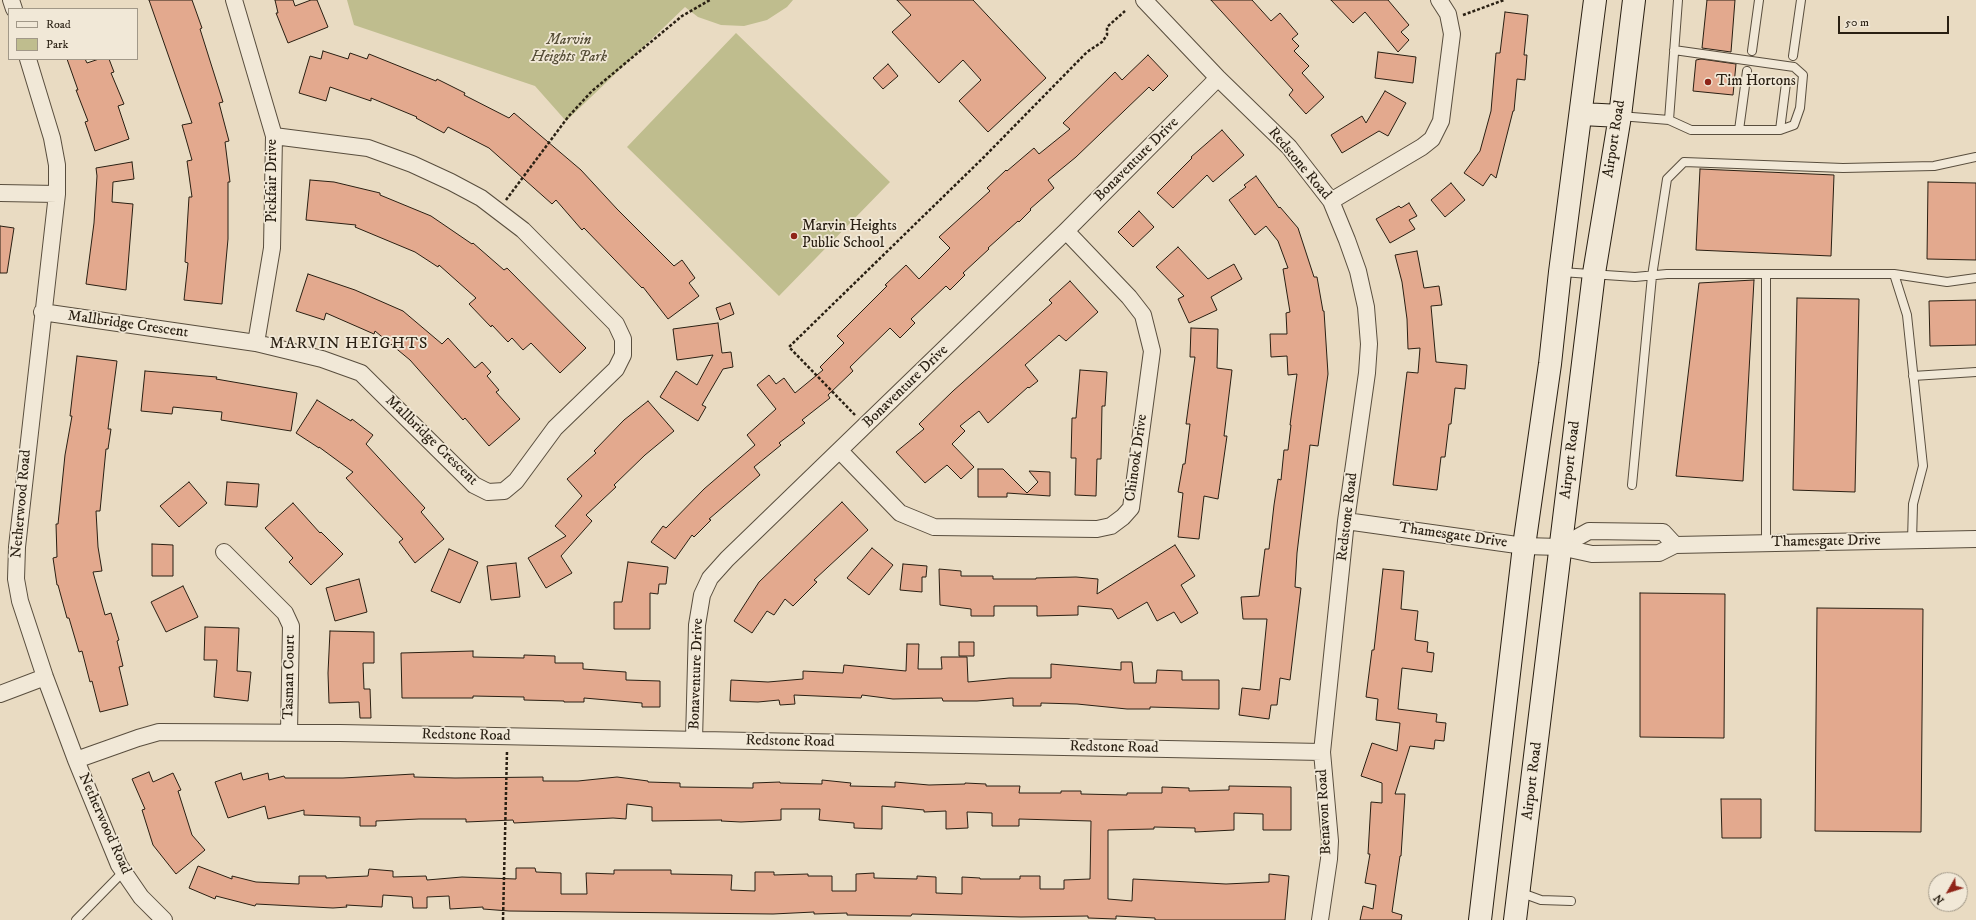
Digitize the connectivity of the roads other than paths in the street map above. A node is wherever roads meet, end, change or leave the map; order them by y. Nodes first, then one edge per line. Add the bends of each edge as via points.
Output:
1 (234, 0) edge
2 (1144, 0) edge
3 (1439, 0) edge
4 (1595, 0) edge
5 (1634, 0) edge
6 (1678, 0) edge
7 (1759, 0) edge
8 (1801, 0) edge
9 (1674, 50) junction
10 (1752, 51) dead end
11 (1793, 56) dead end
12 (28, 60) edge
13 (1746, 71) dead end
14 (1218, 78) junction
15 (1786, 83) dead end
16 (1582, 114) junction
17 (1620, 116) junction
18 (1669, 120) junction
19 (1739, 130) junction
20 (1780, 130) junction
21 (274, 136) junction
22 (1976, 157) edge
23 (0, 193) edge
24 (57, 194) junction
25 (1331, 201) junction
26 (1066, 231) junction
27 (1560, 272) junction
28 (1594, 273) junction
29 (1766, 274) junction
30 (1894, 274) junction
31 (1652, 276) junction
32 (1976, 278) edge
33 (42, 312) junction
34 (256, 343) junction
35 (1976, 372) edge
36 (1913, 376) junction
37 (840, 450) junction
38 (1632, 485) dead end
39 (1346, 520) junction
40 (1976, 539) edge
41 (1912, 541) junction
42 (1766, 544) junction
43 (1675, 545) junction
44 (1524, 546) junction
45 (1560, 547) junction
46 (224, 552) dead end
47 (45, 677) junction
48 (0, 694) edge
49 (289, 732) junction
50 (694, 740) junction
51 (1322, 752) junction
52 (76, 760) junction
53 (123, 872) junction
54 (1484, 891) junction
55 (1518, 892) junction
56 (1571, 902) dead end
57 (76, 920) edge
58 (164, 920) edge
59 (1320, 920) edge
60 (1480, 920) edge
61 (1515, 920) edge

1 - 21 street, Pickfair Drive
2 - 14 street, Redstone Road
3 - 25 street via 1448,14 1452,34 1441,121 1432,139
4 - 16 main road
5 - 17 main road, Airport Road
6 - 9 lane
7 - 10 lane
8 - 11 lane
9 - 18 lane
9 - 20 lane via 1794,67 1803,75 1800,108 1794,125
12 - 24 street, Netherwood Road via 52,138 57,165
13 - 19 lane
14 - 25 street, Redstone Road via 1289,147
14 - 26 street, Bonaventure Drive
15 - 20 lane
16 - 17 main road
16 - 27 main road
17 - 18 lane
17 - 28 main road, Airport Road
18 - 19 lane via 1691,130
19 - 20 lane
21 - 34 street, Pickfair Drive via 272,248
21 - 34 street, Mallbridge Crescent via 368,148 451,182 499,210 523,230 616,324 623,339 623,355 616,369 555,428 516,481 504,491 488,492 474,485 361,373 322,359
22 - 31 lane via 1934,166 1843,168 1684,162 1667,179
23 - 24 street
24 - 33 street, Netherwood Road
25 - 39 street, Redstone Road via 1358,271 1366,307 1370,344
26 - 37 street, Bonaventure Drive
26 - 37 street, Chinook Drive via 1130,297 1143,315 1152,351 1131,508 1124,517 1111,526 1097,529 934,527 900,513
27 - 28 lane
27 - 44 main road via 1550,364
28 - 31 lane
28 - 45 main road, Airport Road
29 - 30 lane
29 - 31 lane
29 - 42 lane
30 - 32 lane via 1947,282
30 - 36 lane via 1907,315
31 - 38 lane
33 - 34 street, Mallbridge Crescent
33 - 47 street, Netherwood Road via 17,547 16,579 20,601
35 - 36 lane
36 - 41 lane via 1922,466 1913,504
37 - 50 street, Bonaventure Drive via 710,578 702,596 697,625
39 - 44 street, Thamesgate Drive
39 - 51 street, Redstone Road
40 - 41 street, Thamesgate Drive
41 - 42 street, Thamesgate Drive
42 - 43 street, Thamesgate Drive
43 - 45 street, Thamesgate Drive via 1659,553 1592,554
43 - 45 street via 1663,532 1589,531
44 - 45 street, Thamesgate Drive
44 - 54 main road
45 - 55 main road, Airport Road
46 - 49 street, Tasman Court via 286,613 291,626
47 - 48 street
47 - 52 street, Netherwood Road
49 - 50 street, Redstone Road
49 - 52 street, Redstone Road via 159,732
50 - 51 street, Redstone Road
51 - 59 street, Benavon Road via 1330,841
52 - 53 street, Netherwood Road
53 - 57 lane
53 - 58 street, Netherwood Road via 141,897
54 - 55 main road
54 - 60 main road
55 - 56 lane via 1541,900
55 - 61 main road, Airport Road

